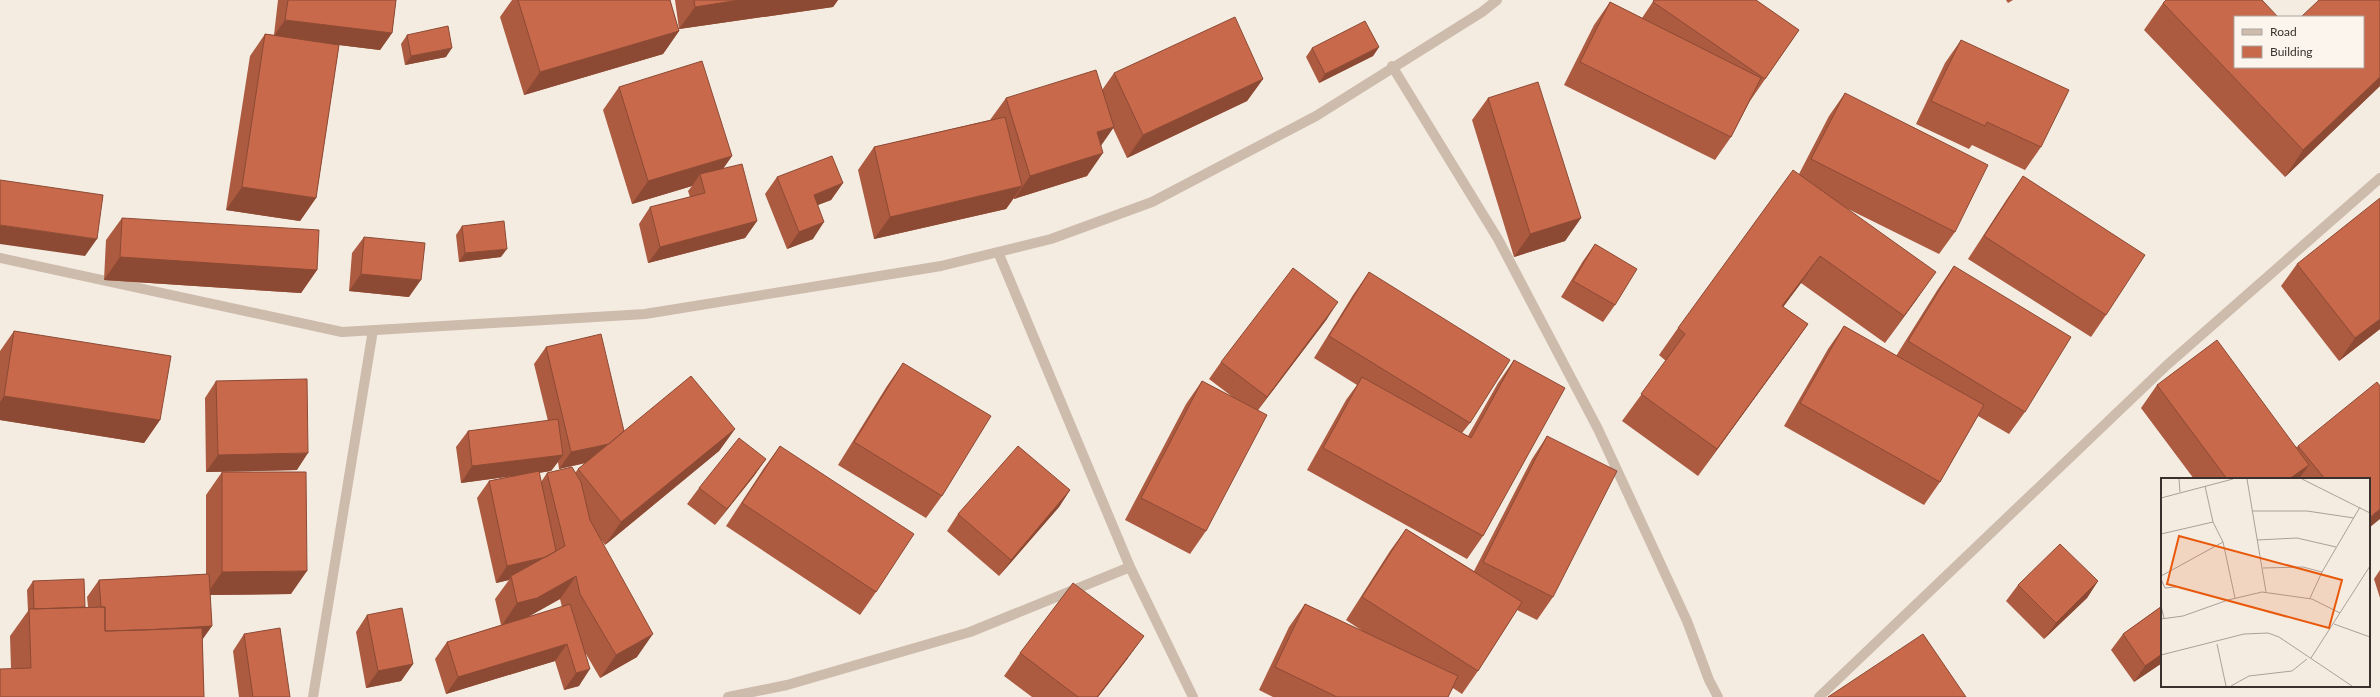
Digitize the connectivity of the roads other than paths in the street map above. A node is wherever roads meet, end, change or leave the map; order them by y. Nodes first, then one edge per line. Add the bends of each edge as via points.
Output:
1 (1497, 0) edge
2 (1392, 66) junction
3 (2380, 178) edge
4 (998, 252) junction
5 (0, 258) edge
6 (373, 330) junction
7 (1130, 567) junction
8 (313, 697) edge
9 (728, 697) edge
10 (1192, 697) edge
11 (1718, 697) edge
12 (1819, 697) edge

1 - 2 street via 1482,12
2 - 4 street via 1316,116 1152,202 1051,239
2 - 11 street via 1498,239 1598,429 1687,621
3 - 12 street via 2167,365
4 - 6 street via 941,266 645,314
4 - 7 street
5 - 6 street via 342,332
6 - 8 street
7 - 9 street via 970,632 787,685
7 - 10 street

